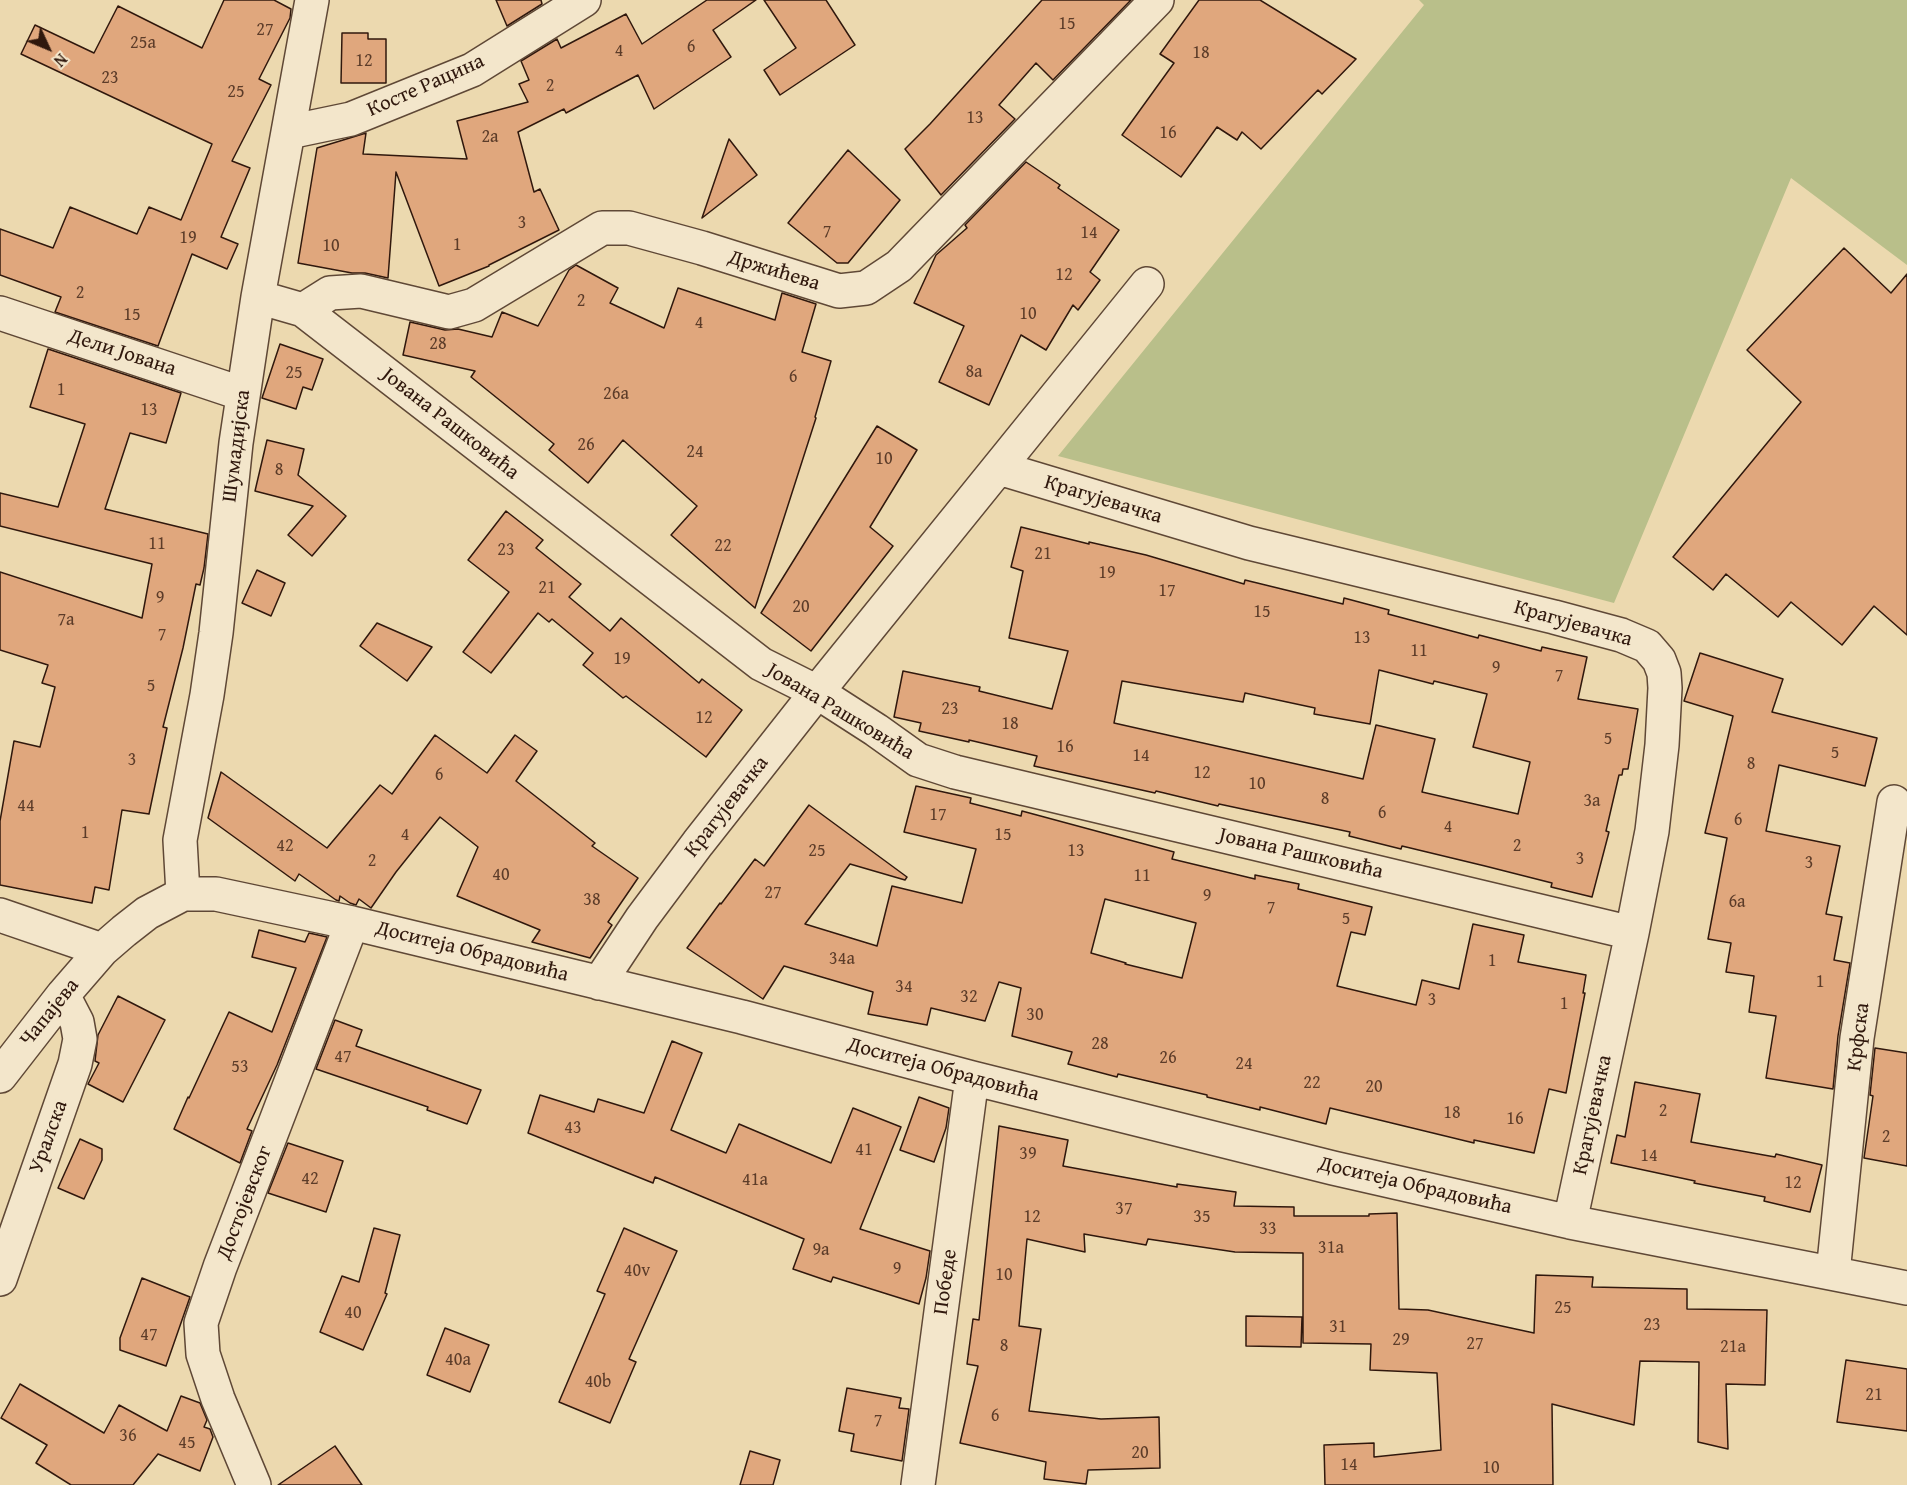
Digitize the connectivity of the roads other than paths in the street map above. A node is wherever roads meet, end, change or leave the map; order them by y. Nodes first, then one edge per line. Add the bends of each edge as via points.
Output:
1 (312, 0) edge
2 (584, 0) edge
3 (1157, 0) edge
4 (289, 132) junction
5 (1147, 284) dead end
6 (258, 297) junction
7 (303, 310) junction
8 (0, 313) edge
9 (243, 394) junction
10 (999, 468) junction
11 (817, 692) junction
12 (1894, 802) dead end
13 (183, 894) junction
14 (0, 915) edge
15 (352, 923) junction
16 (1632, 933) junction
17 (102, 950) junction
18 (599, 983) junction
19 (63, 995) junction
20 (0, 1076) edge
21 (972, 1078) junction
22 (1570, 1222) junction
23 (1833, 1273) junction
24 (0, 1279) edge
25 (1907, 1288) edge
26 (254, 1485) edge
27 (918, 1485) edge

1 - 4 street, Шумадијска
2 - 4 street, Косте Рацина via 472,70 351,119
3 - 7 street, Држићева via 898,266 866,288 839,291 628,228 602,228 474,305 457,310 449,312 361,291 330,293
4 - 6 street, Шумадијска
5 - 10 street, Крагујевачка
6 - 7 street, Јована Рашковића
6 - 9 street, Шумадијска
7 - 11 street, Јована Рашковића via 761,664
8 - 9 street, Дели Јована
9 - 13 street, Шумадијска via 216,633 180,840
10 - 11 street, Крагујевачка
10 - 16 street, Крагујевачка via 1249,543 1554,617 1647,646 1659,660 1665,688 1652,831
11 - 16 street, Јована Рашковића via 918,760 955,772
11 - 18 street, Крагујевачка via 698,843
12 - 23 street, Крфска via 1857,1038
13 - 15 street, Доситеја Обрадовића via 216,894
13 - 17 street, Доситеја Обрадовића via 147,913
14 - 17 street
15 - 18 street, Доситеја Обрадовића
15 - 26 street, Достојевског via 201,1323 203,1354
16 - 22 street, Крагујевачка
17 - 19 street, Чапајева
18 - 21 street, Доситеја Обрадовића
19 - 20 street, Чапајева
19 - 24 street, Уралска via 77,1022 80,1039 75,1064
21 - 22 street, Доситеја Обрадовића
21 - 27 street, Победе
22 - 23 street, Доситеја Обрадовића
23 - 25 street, Доситеја Обрадовића

